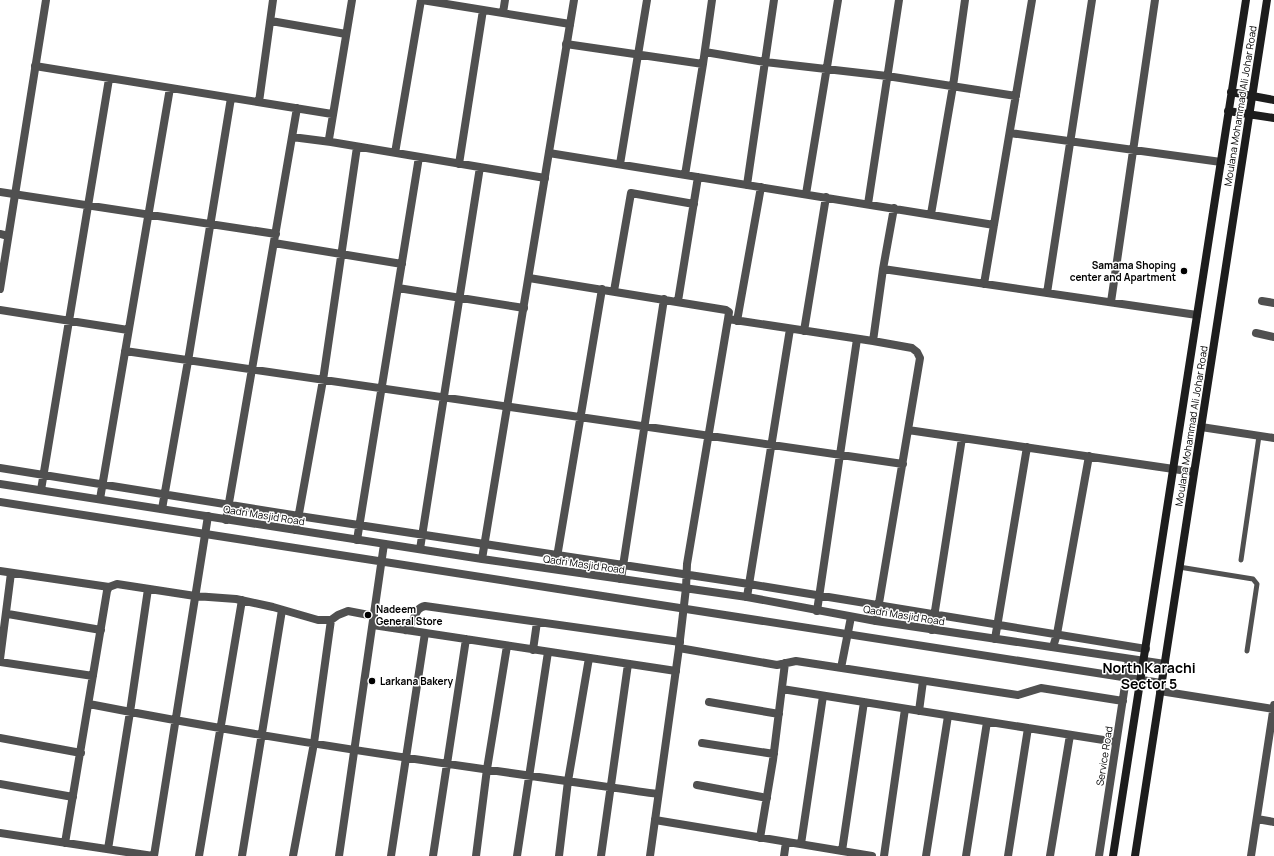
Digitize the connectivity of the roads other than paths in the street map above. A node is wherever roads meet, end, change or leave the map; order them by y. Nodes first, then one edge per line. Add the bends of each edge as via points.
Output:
1 (46, 0) edge
2 (273, 0) edge
3 (352, 0) edge
4 (421, 0) edge
5 (505, 0) edge
6 (574, 0) edge
7 (647, 0) edge
8 (712, 0) edge
9 (774, 0) edge
10 (838, 0) edge
11 (899, 0) edge
12 (965, 0) edge
13 (1032, 0) edge
14 (1092, 0) edge
15 (1155, 0) edge
16 (1245, 0) edge
17 (1267, 0) edge
18 (440, 1) edge
19 (483, 10) junction
20 (503, 13) junction
21 (270, 21) junction
22 (570, 24) junction
23 (346, 34) junction
24 (566, 44) junction
25 (705, 52) junction
26 (638, 54) junction
27 (765, 62) junction
28 (703, 64) junction
29 (35, 66) junction
30 (827, 68) junction
31 (887, 76) junction
32 (109, 79) junction
33 (953, 86) junction
34 (170, 88) junction
35 (1231, 92) junction
36 (1016, 96) junction
37 (1252, 96) junction
38 (231, 98) junction
39 (1274, 100) edge
40 (259, 102) junction
41 (297, 108) junction
42 (1228, 111) junction
43 (332, 114) junction
44 (1249, 114) junction
45 (1274, 118) edge
46 (1010, 133) junction
47 (292, 137) junction
48 (1070, 141) junction
49 (331, 142) junction
50 (358, 147) junction
51 (1134, 150) junction
52 (395, 153) junction
53 (549, 153) junction
54 (419, 157) junction
55 (1221, 162) junction
56 (459, 164) junction
57 (620, 164) junction
58 (480, 167) junction
59 (685, 174) junction
60 (698, 177) junction
61 (545, 178) junction
62 (747, 185) junction
63 (761, 187) junction
64 (0, 192) edge
65 (15, 194) junction
66 (806, 194) junction
67 (826, 197) junction
68 (694, 204) junction
69 (868, 204) junction
70 (88, 205) junction
71 (894, 208) junction
72 (148, 214) junction
73 (931, 214) junction
74 (211, 224) junction
75 (994, 225) junction
76 (276, 234) junction
77 (4, 235) edge
78 (274, 243) junction
79 (342, 254) junction
80 (402, 264) junction
81 (883, 269) junction
82 (529, 278) junction
83 (984, 284) junction
84 (398, 288) junction
85 (0, 289) edge
86 (602, 289) junction
87 (614, 291) junction
88 (1047, 293) junction
89 (460, 297) junction
90 (664, 299) junction
91 (678, 301) junction
92 (1262, 301) dead end
93 (1111, 302) junction
94 (1274, 303) edge
95 (524, 308) junction
96 (0, 310) edge
97 (1197, 315) junction
98 (728, 319) junction
99 (69, 320) junction
100 (737, 321) junction
101 (790, 329) junction
102 (128, 330) junction
103 (804, 331) junction
104 (1256, 333) dead end
105 (1274, 337) edge
106 (857, 339) junction
107 (873, 341) junction
108 (124, 351) junction
109 (188, 361) junction
110 (252, 370) junction
111 (323, 380) junction
112 (381, 389) junction
113 (444, 398) junction
114 (508, 407) junction
115 (580, 418) junction
116 (644, 427) junction
117 (1201, 427) junction
118 (908, 430) junction
119 (708, 436) junction
120 (1259, 436) junction
121 (962, 438) junction
122 (1274, 438) edge
123 (771, 445) junction
124 (1027, 447) junction
125 (840, 454) junction
126 (1089, 456) junction
127 (903, 464) junction
128 (0, 468) edge
129 (1173, 468) junction
130 (1194, 472) junction
131 (43, 474) junction
132 (103, 483) junction
133 (0, 484) edge
134 (41, 490) junction
135 (165, 494) junction
136 (100, 499) junction
137 (0, 502) edge
138 (228, 505) junction
139 (162, 509) junction
140 (208, 516) junction
141 (299, 516) junction
142 (226, 520) junction
143 (360, 525) junction
144 (296, 530) junction
145 (205, 534) junction
146 (422, 534) junction
147 (357, 540) junction
148 (485, 543) junction
149 (384, 544) junction
150 (420, 549) junction
151 (557, 556) junction
152 (482, 559) junction
153 (1241, 560) dead end
154 (382, 562) junction
155 (623, 566) junction
156 (1179, 567) junction
157 (554, 569) junction
158 (0, 571) edge
159 (11, 573) junction
160 (686, 575) junction
161 (621, 579) junction
162 (748, 584) junction
163 (109, 587) junction
164 (686, 588) junction
165 (148, 589) junction
166 (195, 596) junction
167 (746, 597) junction
168 (819, 597) junction
169 (242, 600) junction
170 (879, 606) junction
171 (282, 610) junction
172 (683, 610) junction
173 (816, 611) junction
174 (934, 615) junction
175 (374, 616) junction
176 (851, 616) junction
177 (4, 617) edge
178 (331, 620) junction
179 (876, 621) junction
180 (537, 622) junction
181 (373, 625) junction
182 (998, 626) junction
183 (101, 630) junction
184 (405, 630) junction
185 (932, 630) junction
186 (425, 633) junction
187 (1057, 634) junction
188 (847, 635) junction
189 (1, 638) edge
190 (466, 639) junction
191 (996, 639) junction
192 (680, 645) junction
193 (507, 646) junction
194 (1054, 647) junction
195 (1146, 649) junction
196 (533, 650) junction
197 (1247, 651) dead end
198 (548, 652) junction
199 (589, 658) junction
200 (0, 659) edge
201 (1129, 659) junction
202 (1144, 661) junction
203 (0, 662) edge
204 (628, 664) junction
205 (785, 664) junction
206 (1165, 664) junction
207 (841, 668) junction
208 (676, 671) junction
209 (94, 676) junction
210 (1126, 678) junction
211 (924, 681) junction
212 (1141, 681) junction
213 (1161, 687) junction
214 (782, 689) junction
215 (823, 696) junction
216 (1122, 701) junction
217 (709, 702) dead end
218 (864, 702) junction
219 (89, 704) junction
220 (1274, 708) edge
221 (905, 709) junction
222 (919, 711) junction
223 (130, 712) junction
224 (779, 714) junction
225 (948, 716) junction
226 (176, 721) junction
227 (987, 722) junction
228 (220, 728) junction
229 (1028, 728) junction
230 (262, 735) junction
231 (1070, 735) junction
232 (0, 738) edge
233 (1116, 742) junction
234 (314, 743) junction
235 (702, 743) dead end
236 (354, 749) junction
237 (81, 753) junction
238 (774, 754) junction
239 (406, 757) junction
240 (447, 763) junction
241 (487, 769) junction
242 (529, 775) junction
243 (568, 781) junction
244 (0, 784) edge
245 (697, 785) dead end
246 (611, 787) junction
247 (658, 794) junction
248 (73, 797) junction
249 (767, 798) junction
250 (655, 820) junction
251 (1257, 820) junction
252 (1274, 822) edge
253 (0, 833) edge
254 (760, 838) junction
255 (786, 842) junction
256 (65, 843) junction
257 (801, 844) junction
258 (108, 849) junction
259 (842, 851) junction
260 (153, 856) edge
261 (199, 856) edge
262 (242, 856) edge
263 (293, 856) edge
264 (338, 856) edge
265 (391, 856) edge
266 (433, 856) edge
267 (476, 856) edge
268 (516, 856) edge
269 (559, 856) edge
270 (601, 856) edge
271 (650, 856) edge
272 (784, 856) edge
273 (872, 856) edge
274 (884, 856) edge
275 (926, 856) edge
276 (966, 856) edge
277 (1008, 856) edge
278 (1050, 856) edge
279 (1099, 856) edge
280 (1113, 856) edge
281 (1135, 856) edge
282 (1251, 856) edge

1 - 29 street
2 - 21 street
3 - 23 street
4 - 18 street
4 - 52 street
5 - 20 street
6 - 22 street
7 - 26 street
8 - 25 street
9 - 27 street
10 - 30 street
11 - 31 street
12 - 33 street
13 - 36 street
14 - 48 street
15 - 51 street
16 - 35 main road, Moulana Mohammad Ali Johar Road
17 - 37 main road, Moulana Mohammad Ali Johar Road
18 - 19 street
19 - 20 street
19 - 56 street
20 - 22 street
21 - 23 street
21 - 40 street
22 - 24 street
23 - 43 street
24 - 26 street
24 - 53 street
25 - 27 street
25 - 28 street
26 - 28 street
26 - 57 street
27 - 30 street
27 - 62 street
28 - 59 street
29 - 32 street
29 - 65 street
30 - 31 street
30 - 66 street
31 - 33 street
31 - 69 street
32 - 34 street
32 - 70 street
33 - 36 street
33 - 73 street
34 - 38 street
34 - 72 street
35 - 37 main road
35 - 42 main road, Moulana Mohammad Ali Johar Road
36 - 46 street
37 - 39 main road
37 - 44 main road, Moulana Mohammad Ali Johar Road
38 - 40 street
38 - 74 street
40 - 41 street
41 - 43 street
41 - 47 street
42 - 44 main road
42 - 55 main road, Moulana Mohammad Ali Johar Road
43 - 49 street via 329,139
44 - 45 main road
44 - 117 main road, Moulana Mohammad Ali Johar Road
46 - 48 street
46 - 75 street
47 - 49 street
47 - 76 street
48 - 51 street
48 - 88 street
49 - 50 street
50 - 52 street
50 - 79 street
51 - 55 street
51 - 93 street
52 - 54 street
53 - 57 street
53 - 61 street
54 - 56 street
54 - 80 street
55 - 97 main road, Moulana Mohammad Ali Johar Road
56 - 58 street
57 - 59 street
58 - 61 street
58 - 89 street
59 - 60 street
60 - 62 street
60 - 68 street
61 - 82 street
62 - 63 street
63 - 66 street
63 - 100 street
64 - 65 street
65 - 70 street
65 - 77 street
66 - 67 street
67 - 69 street
67 - 103 street
68 - 87 street via 631,193
68 - 91 street
69 - 71 street
70 - 72 street
70 - 99 street
71 - 73 street
71 - 81 street
72 - 74 street
72 - 102 street
73 - 75 street
74 - 76 street
74 - 109 street
75 - 83 street
76 - 78 street
77 - 85 street
78 - 79 street
78 - 110 street
79 - 80 street
79 - 111 street
80 - 84 street
81 - 83 street
81 - 107 street
82 - 86 street
82 - 95 street
83 - 88 street
84 - 89 street
84 - 112 street
86 - 87 street
86 - 115 street
87 - 90 street
88 - 93 street
89 - 95 street
89 - 113 street
90 - 91 street
90 - 116 street
91 - 98 street via 726,310 729,312
92 - 94 street
93 - 97 street
95 - 114 street
96 - 99 street
97 - 129 main road, Moulana Mohammad Ali Johar Road
98 - 100 street
98 - 119 street
99 - 102 street
99 - 131 street
100 - 101 street
101 - 103 street
101 - 123 street
102 - 108 street
103 - 106 street
104 - 105 street
106 - 107 street
106 - 125 street
107 - 118 street via 912,348 920,358
108 - 109 street
108 - 132 street
109 - 110 street
109 - 135 street
110 - 111 street
110 - 138 street
111 - 112 street
111 - 141 street
112 - 113 street
112 - 143 street
113 - 114 street
113 - 146 street
114 - 115 street
114 - 148 street
115 - 116 street
115 - 151 street
116 - 119 street
116 - 155 street
117 - 120 street
117 - 130 main road, Moulana Mohammad Ali Johar Road
118 - 121 street
118 - 127 street
119 - 123 street
119 - 160 street
120 - 122 street
120 - 153 lane
121 - 124 street
121 - 174 street
123 - 125 street
123 - 162 street
124 - 126 street
124 - 182 street
125 - 127 street
125 - 168 street
126 - 129 street
126 - 187 street
127 - 170 street
128 - 131 street
129 - 130 street
129 - 195 main road, Moulana Mohammad Ali Johar Road
130 - 156 main road, Moulana Mohammad Ali Johar Road
131 - 132 street
131 - 134 street
132 - 135 street
132 - 136 street
133 - 134 street, Qadri Masjid Road
134 - 136 street, Qadri Masjid Road
135 - 138 street
135 - 139 street
136 - 139 street, Qadri Masjid Road
137 - 145 street
138 - 141 street
138 - 142 street
139 - 140 street, Qadri Masjid Road
140 - 142 street, Qadri Masjid Road
140 - 145 street
141 - 143 street
141 - 144 street
142 - 144 street, Qadri Masjid Road
143 - 146 street
143 - 147 street
144 - 147 street, Qadri Masjid Road
145 - 154 street
145 - 166 street
146 - 148 street
146 - 150 street
147 - 149 street, Qadri Masjid Road
148 - 151 street
148 - 152 street
149 - 150 street, Qadri Masjid Road
149 - 154 street
150 - 152 street, Qadri Masjid Road
151 - 155 street
151 - 157 street
152 - 157 street, Qadri Masjid Road
154 - 172 street
154 - 175 street
155 - 160 street
155 - 161 street
156 - 197 lane via 1255,580 1257,584
156 - 206 main road, Moulana Mohammad Ali Johar Road
157 - 161 street, Qadri Masjid Road
158 - 159 street
159 - 163 street
159 - 177 street
160 - 162 street
160 - 164 street
161 - 164 street, Qadri Masjid Road
162 - 167 street
162 - 168 street
163 - 165 street via 117,584
163 - 183 street
164 - 167 street, Qadri Masjid Road
164 - 172 street
165 - 166 street
165 - 223 street
166 - 169 street
166 - 226 street
167 - 173 street, Qadri Masjid Road
168 - 170 street
168 - 173 street
169 - 171 street
169 - 228 street
170 - 174 street
170 - 179 street
171 - 178 street via 318,620
171 - 230 street
172 - 188 street
172 - 192 street
173 - 176 street, Qadri Masjid Road
174 - 182 street
174 - 185 street
175 - 178 street via 345,612
175 - 181 street
176 - 179 street, Qadri Masjid Road
176 - 188 street
177 - 183 street via 8,614
177 - 189 street
178 - 234 street
179 - 185 street, Qadri Masjid Road
180 - 184 street via 425,606 420,607
180 - 192 street
180 - 196 street
181 - 184 street
181 - 236 street
182 - 187 street
182 - 191 street
183 - 209 street
184 - 186 street
185 - 191 street, Qadri Masjid Road
186 - 190 street
186 - 239 street
187 - 194 street
187 - 195 street
188 - 207 street
188 - 210 street
189 - 200 street
190 - 193 street
190 - 240 street
191 - 194 street, Qadri Masjid Road
192 - 205 street via 777,665
192 - 208 street
193 - 196 street
193 - 241 street
194 - 201 street, Qadri Masjid Road
195 - 202 main road, Moulana Mohammad Ali Johar Road
196 - 198 street
198 - 199 street
198 - 242 street
199 - 204 street
199 - 243 street
201 - 202 street, Qadri Masjid Road
201 - 210 street, Service Road
202 - 206 street, Qadri Masjid Road
202 - 212 main road, Moulana Mohammad Ali Johar Road
203 - 209 street
204 - 208 street
204 - 246 street
205 - 207 street via 796,661
205 - 214 street
206 - 213 main road, Moulana Mohammad Ali Johar Road
207 - 211 street
208 - 247 street
209 - 219 street
210 - 212 street
210 - 216 street, Service Road
211 - 216 street via 1018,695 1042,688
211 - 222 street
212 - 213 street
212 - 280 main road, Moulana Mohammad Ali Johar Road
213 - 220 street
213 - 281 main road, Moulana Mohammad Ali Johar Road
214 - 215 street
214 - 224 street
215 - 218 street
215 - 257 street
216 - 233 street, Service Road
217 - 224 street
218 - 221 street
218 - 259 street
219 - 223 street
219 - 237 street
220 - 251 street
221 - 222 street
221 - 274 street
222 - 225 street
223 - 226 street
223 - 258 street
224 - 238 street
225 - 227 street
225 - 275 street
226 - 228 street
226 - 260 street
227 - 229 street
227 - 276 street
228 - 230 street
228 - 261 street
229 - 231 street
229 - 277 street
230 - 234 street
230 - 262 street
231 - 233 street
231 - 278 street
232 - 237 street
233 - 279 street, Service Road
234 - 236 street
234 - 263 street
235 - 238 street
236 - 239 street
236 - 264 street
237 - 248 street
238 - 249 street
239 - 240 street
239 - 265 street
240 - 241 street
240 - 266 street
241 - 242 street
241 - 267 street
242 - 243 street
242 - 268 street
243 - 246 street
243 - 269 street
244 - 248 street
245 - 249 street
246 - 247 street
246 - 270 street
247 - 250 street
248 - 256 street
249 - 254 street
250 - 254 street
250 - 271 street
251 - 252 street
251 - 282 street
253 - 256 street
254 - 255 street
255 - 257 street
255 - 272 street
256 - 258 street
257 - 259 street
258 - 260 street
259 - 273 street

